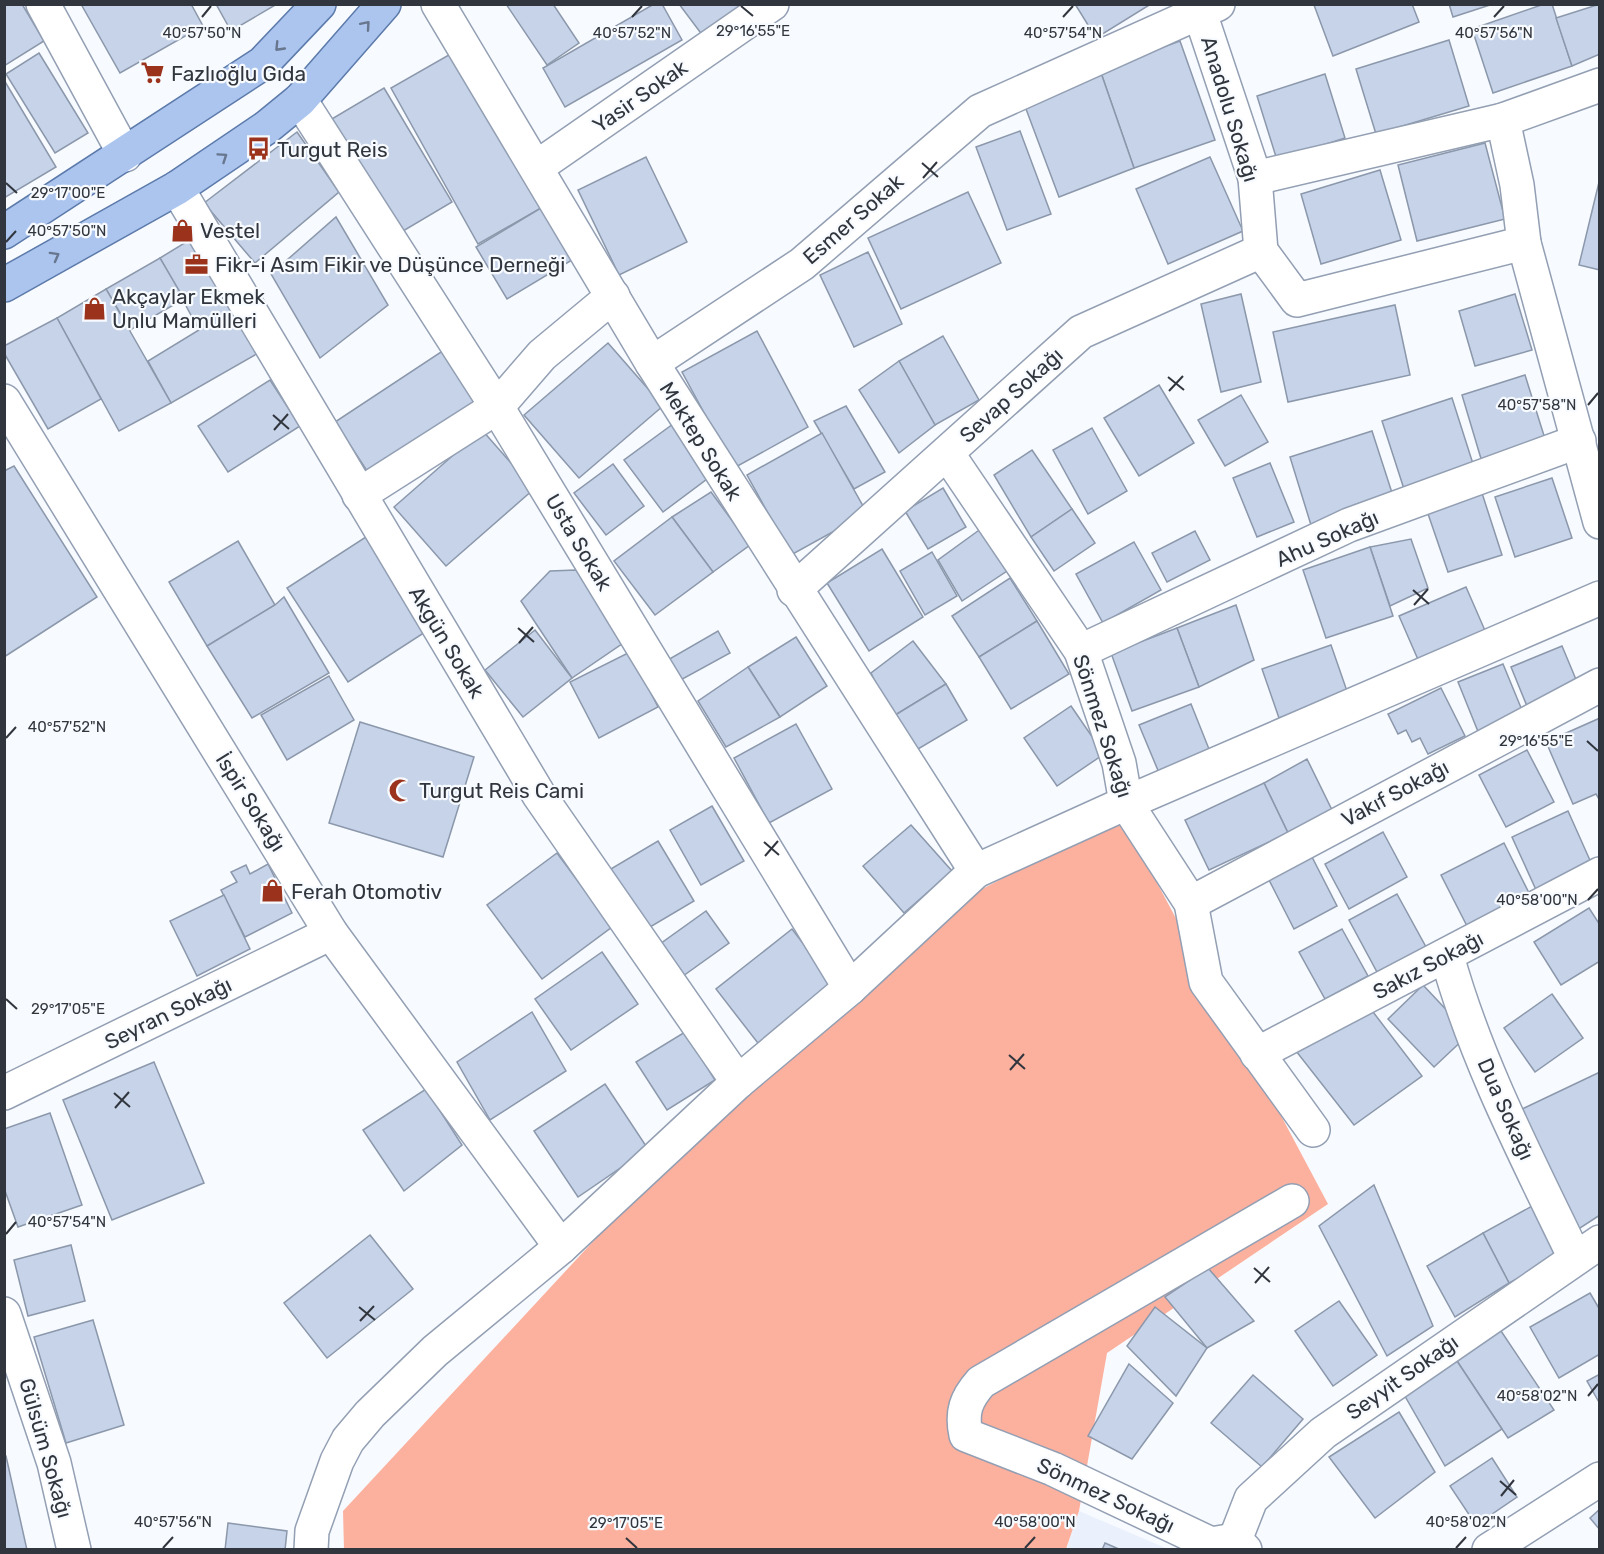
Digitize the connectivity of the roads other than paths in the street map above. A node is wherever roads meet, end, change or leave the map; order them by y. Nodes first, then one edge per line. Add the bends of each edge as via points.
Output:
1 (44, 4) edge
2 (384, 4) edge
3 (438, 4) edge
4 (772, 4) edge
5 (1205, 7) edge
6 (309, 9) edge
7 (1599, 85) edge
8 (300, 100) junction
9 (1503, 120) junction
10 (126, 155) junction
11 (537, 167) junction
12 (1255, 178) junction
13 (177, 188) junction
14 (4, 232) edge
15 (1524, 243) junction
16 (1260, 251) junction
17 (4, 285) edge
18 (613, 296) junction
19 (652, 363) junction
20 (4, 401) edge
21 (497, 407) junction
22 (1579, 441) junction
23 (948, 453) junction
24 (359, 495) junction
25 (1599, 522) edge
26 (794, 590) junction
27 (1599, 598) edge
28 (1081, 651) junction
29 (1599, 685) edge
30 (1126, 803) junction
31 (976, 871) junction
32 (1599, 874) edge
33 (1191, 903) junction
34 (331, 933) junction
35 (1447, 956) junction
36 (850, 988) junction
37 (1257, 1054) junction
38 (738, 1082) junction
39 (4, 1093) edge
40 (1313, 1130) dead end
41 (1292, 1201) dead end
42 (561, 1247) junction
43 (1587, 1250) edge
44 (4, 1314) edge
45 (1599, 1479) edge
46 (1240, 1545) edge
47 (75, 1550) edge
48 (311, 1550) edge
49 (1490, 1550) edge

1 - 10 street
8 -> 2 main road
3 - 11 street, Mektep Sokak
4 - 11 street, Yasir Sokak
5 - 12 street, Anadolu Sokağı
5 - 19 street, Esmer Sokak via 980,111 802,264
6 -> 10 main road via 263,63
7 - 9 street
13 -> 8 main road
8 - 21 street, Usta Sokak
9 - 12 street
9 - 15 street
10 - 14 main road
11 - 18 street, Mektep Sokak
12 - 16 street, Anadolu Sokağı
17 -> 13 main road
13 - 24 street, Akgün Sokak
15 - 16 street via 1297,300
15 - 22 street
16 - 23 street, Sevap Sokağı via 1081,332
18 - 19 street, Mektep Sokak
18 - 21 street via 542,355
19 - 26 street, Mektep Sokak
20 - 34 street, İspir Sokağı
21 - 24 street
21 - 36 street, Usta Sokak
22 - 25 street
22 - 28 street, Ahu Sokağı via 1349,525
23 - 26 street, Sevap Sokağı
23 - 28 street, Sönmez Sokağı
24 - 38 street, Akgün Sokak via 539,795
26 - 31 street, Mektep Sokak
27 - 30 street
28 - 30 street, Sönmez Sokağı via 1119,763
29 - 33 street, Vakıf Sokağı
30 - 31 street
30 - 33 street, Sönmez Sokağı
31 - 36 street
32 - 35 street, Sakız Sokağı
33 - 37 street, Sönmez Sokağı via 1206,982
34 - 39 street, Seyran Sokağı
34 - 42 street, İspir Sokağı
35 - 37 street, Sakız Sokağı
35 - 43 street, Dua Sokağı via 1457,992 1506,1114
36 - 38 street
37 - 40 street, Sönmez Sokağı
38 - 42 street
41 - 46 street, Sönmez Sokağı via 981,1382 966,1401 963,1412 966,1435 1053,1469 1211,1544
42 - 48 street via 435,1351 348,1440 312,1531
43 - 46 street, Seyyit Sokağı via 1323,1432 1251,1499
44 - 47 street, Gülsüm Sokağı via 54,1463
45 - 49 street

